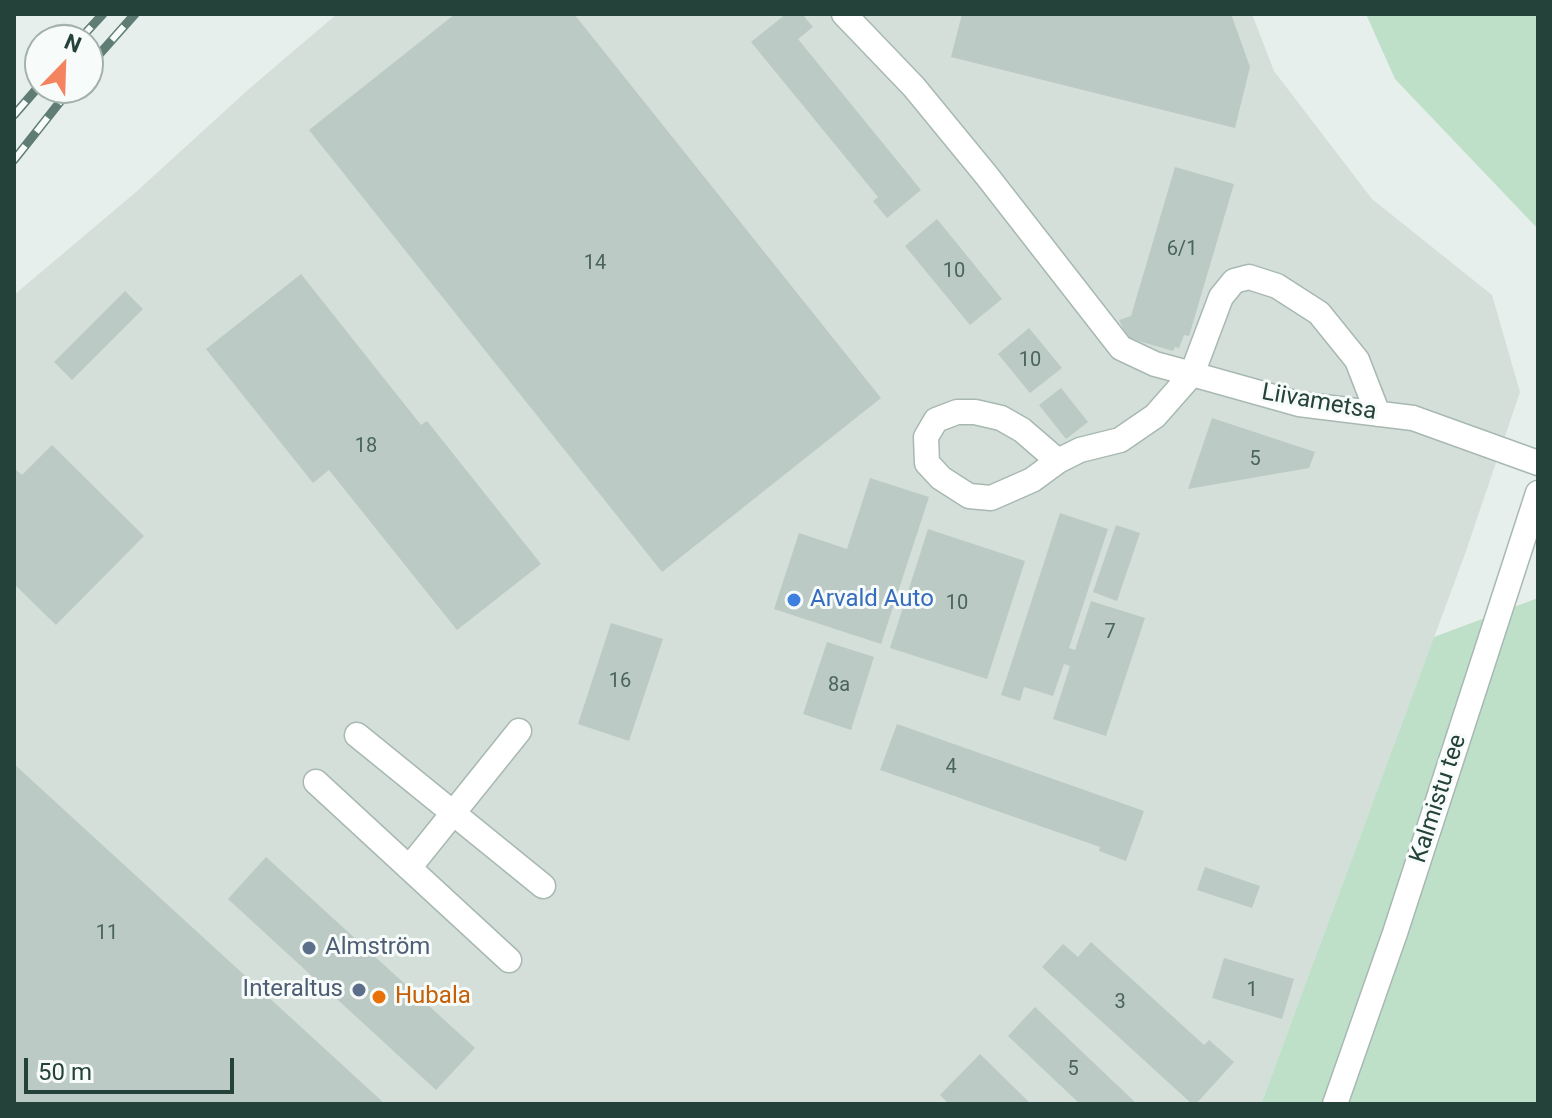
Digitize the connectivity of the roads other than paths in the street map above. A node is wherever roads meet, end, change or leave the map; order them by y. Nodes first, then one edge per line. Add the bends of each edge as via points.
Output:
1 (844, 14) edge
2 (1192, 374) junction
3 (1378, 414) junction
4 (1058, 461) junction
5 (1538, 463) edge
6 (1538, 493) edge
7 (519, 731) dead end
8 (357, 735) dead end
9 (316, 782) dead end
10 (453, 814) junction
11 (409, 868) junction
12 (543, 886) dead end
13 (509, 960) dead end
14 (1335, 1104) edge

1 - 2 street, Liivametsa via 924,98 1121,348
2 - 3 street, Liivametsa via 1299,404
2 - 3 street via 1221,297 1234,281 1249,277 1277,286 1319,313 1357,360
2 - 4 street via 1155,416 1120,440
3 - 5 street, Liivametsa via 1413,418
4 - 4 street via 1032,480 991,498 969,496 927,463 926,437 936,420 975,412 1022,430
6 - 14 street, Kalmistu tee
7 - 10 street
8 - 10 street
9 - 11 street
10 - 11 street
10 - 12 street
11 - 13 street

